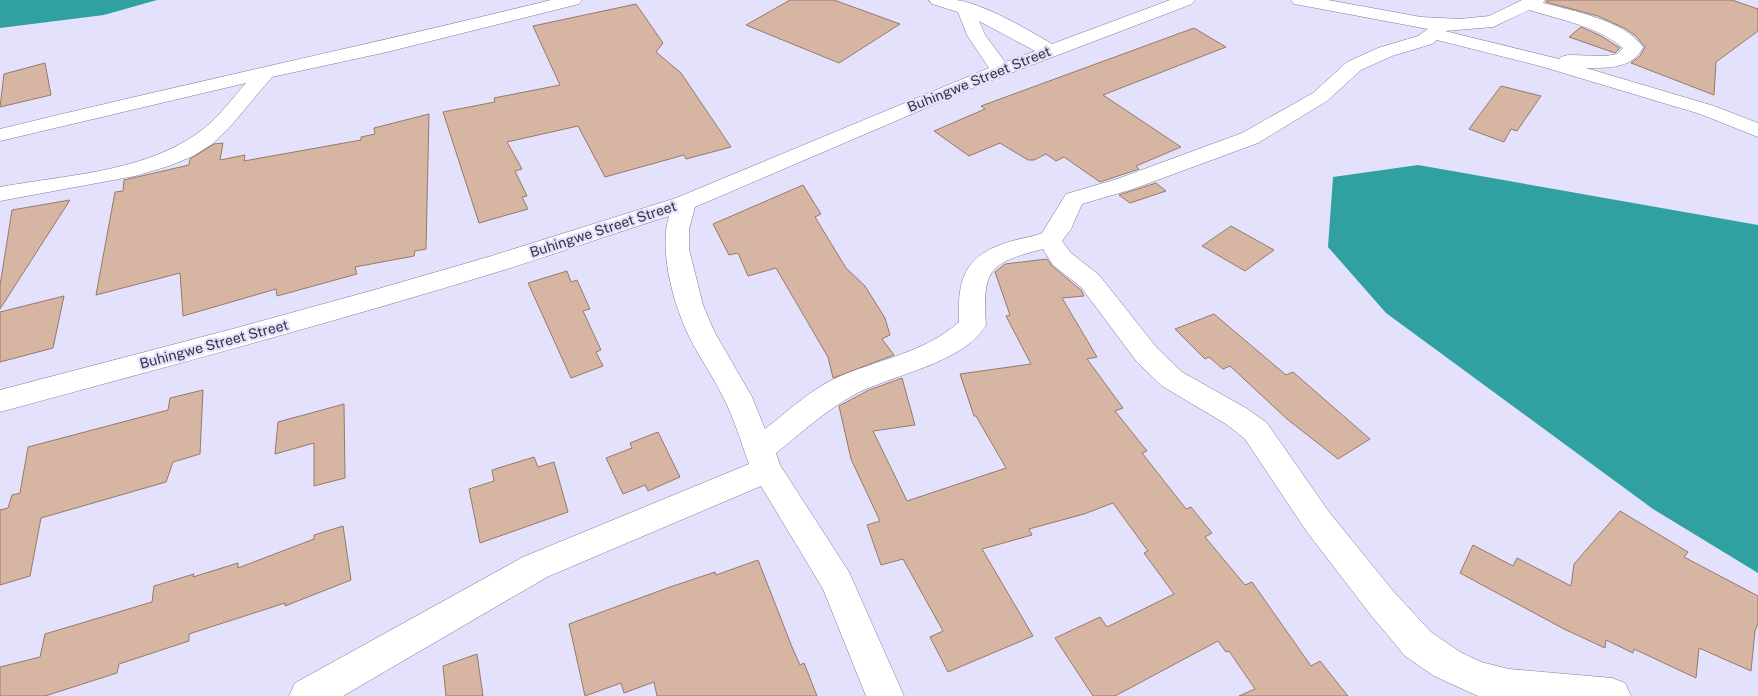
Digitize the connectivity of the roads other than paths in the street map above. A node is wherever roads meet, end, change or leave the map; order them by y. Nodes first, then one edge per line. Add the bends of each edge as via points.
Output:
1 (573, 0) edge
2 (938, 0) edge
3 (1300, 0) edge
4 (1181, 1) edge
5 (1532, 2) edge
6 (965, 8) junction
7 (1437, 28) junction
8 (1049, 51) junction
9 (1547, 62) junction
10 (1001, 70) junction
11 (266, 72) junction
12 (1758, 130) edge
13 (0, 135) edge
14 (0, 194) edge
15 (684, 203) junction
16 (1049, 239) junction
17 (0, 401) edge
18 (764, 459) junction
19 (308, 696) edge
20 (885, 696) edge
21 (1612, 696) edge

1 - 11 street
2 - 6 street
3 - 7 street
4 - 8 street, Buhingwe Street Street
5 - 7 street via 1493,21
5 - 9 street via 1598,26 1633,47 1627,58 1617,60
6 - 8 street via 1023,34
6 - 10 street via 976,35
7 - 9 street
7 - 16 street via 1425,40 1354,66 1320,98 1250,138 1125,184 1074,199 1059,230
8 - 10 street, Buhingwe Street Street
9 - 12 street via 1708,110
10 - 15 street, Buhingwe Street Street
11 - 13 street
11 - 14 street via 204,139 186,151 154,164 121,172
15 - 17 street, Buhingwe Street Street via 497,263
15 - 18 street via 677,229 678,249 690,305 704,339 738,397
16 - 18 street via 1000,252 976,272 971,287 973,325 959,338 829,396
16 - 21 street via 1062,259 1090,281 1147,355 1172,379 1256,431 1318,522 1418,644 1447,664 1509,687
18 - 19 street via 608,538 535,567
18 - 20 street via 837,583

